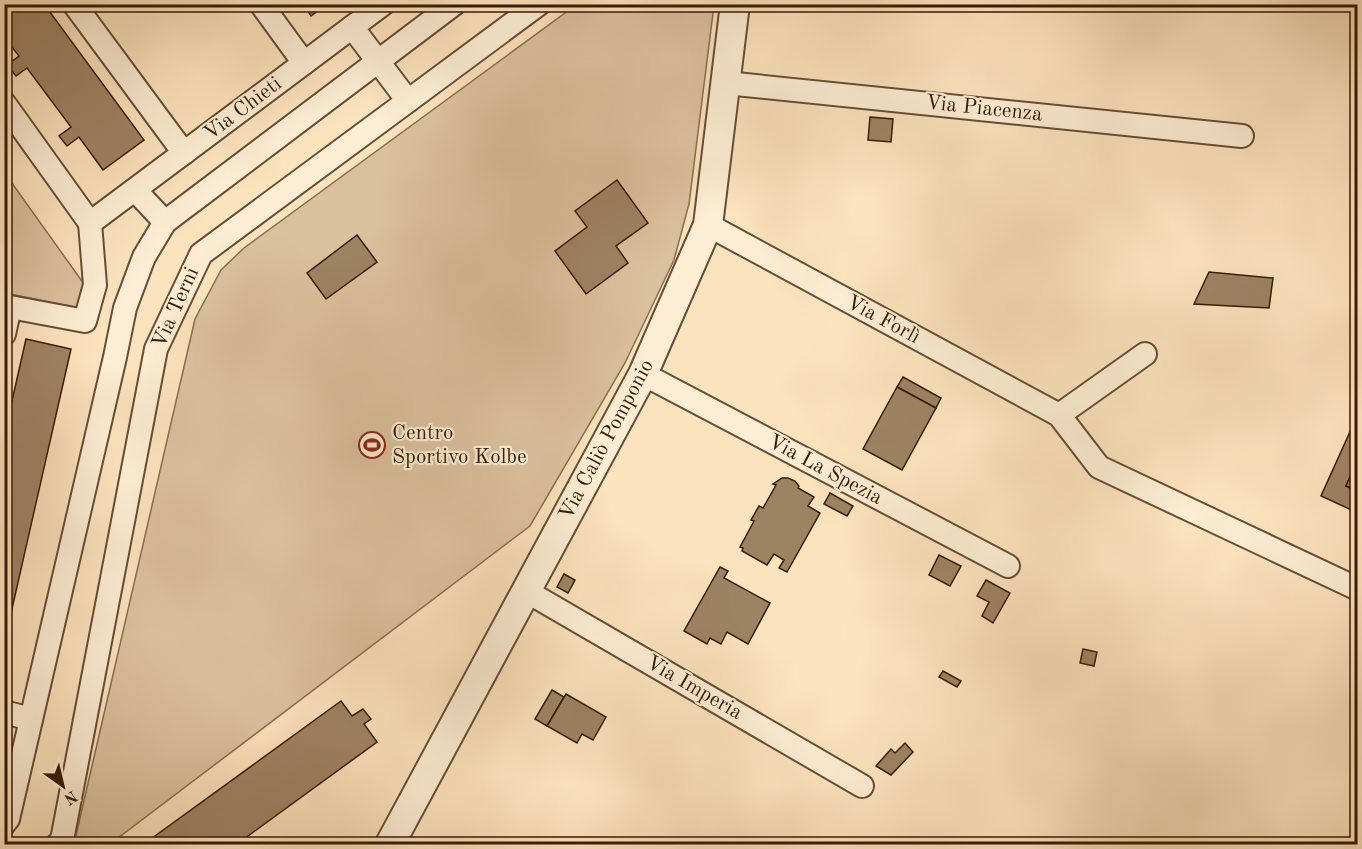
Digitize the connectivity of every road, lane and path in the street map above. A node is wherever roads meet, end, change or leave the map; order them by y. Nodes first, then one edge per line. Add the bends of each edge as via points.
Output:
1 (74, 4) edge
2 (261, 4) edge
3 (383, 4) edge
4 (454, 4) edge
5 (539, 4) edge
6 (735, 4) edge
7 (352, 27) junction
8 (378, 61) junction
9 (304, 63) junction
10 (726, 83) junction
11 (408, 101) junction
12 (4, 103) edge
13 (1242, 136) dead end
14 (184, 153) junction
15 (135, 190) junction
16 (165, 222) junction
17 (90, 223) junction
18 (708, 225) junction
19 (4, 334) edge
20 (1145, 354) dead end
21 (643, 374) junction
22 (1059, 415) junction
23 (1008, 566) dead end
24 (1358, 589) edge
25 (526, 591) junction
26 (4, 712) edge
27 (31, 719) junction
28 (862, 786) dead end
29 (4, 824) edge
30 (58, 844) edge
31 (390, 844) edge

1 - 14 street
2 - 9 street
3 - 7 street, Via Chieti
4 - 8 street, Via Terni
5 - 11 street, Via Terni
6 - 10 street, Via Caliò Pomponio
7 - 8 street
7 - 9 street, Via Chieti
8 - 11 street
8 - 16 street, Via Terni
9 - 14 street, Via Chieti
10 - 13 street, Via Piacenza
10 - 18 street, Via Caliò Pomponio
11 - 30 street, Via Terni via 201,254 156,349 62,840
12 - 17 street
14 - 15 street, Via Chieti
15 - 16 street
15 - 17 street, Via Chieti
16 - 27 street, Via Terni via 144,257 125,308
17 - 19 street via 95,285 85,321 10,308
18 - 21 street, Via Caliò Pomponio
18 - 22 street, Via Forlì
20 - 22 street
21 - 23 street, Via La Spezia
21 - 25 street, Via Caliò Pomponio
22 - 24 street, Via Forlì via 1099,467
25 - 28 street, Via Imperia
25 - 31 street, Via Caliò Pomponio
26 - 27 street
27 - 29 street, Via Terni

